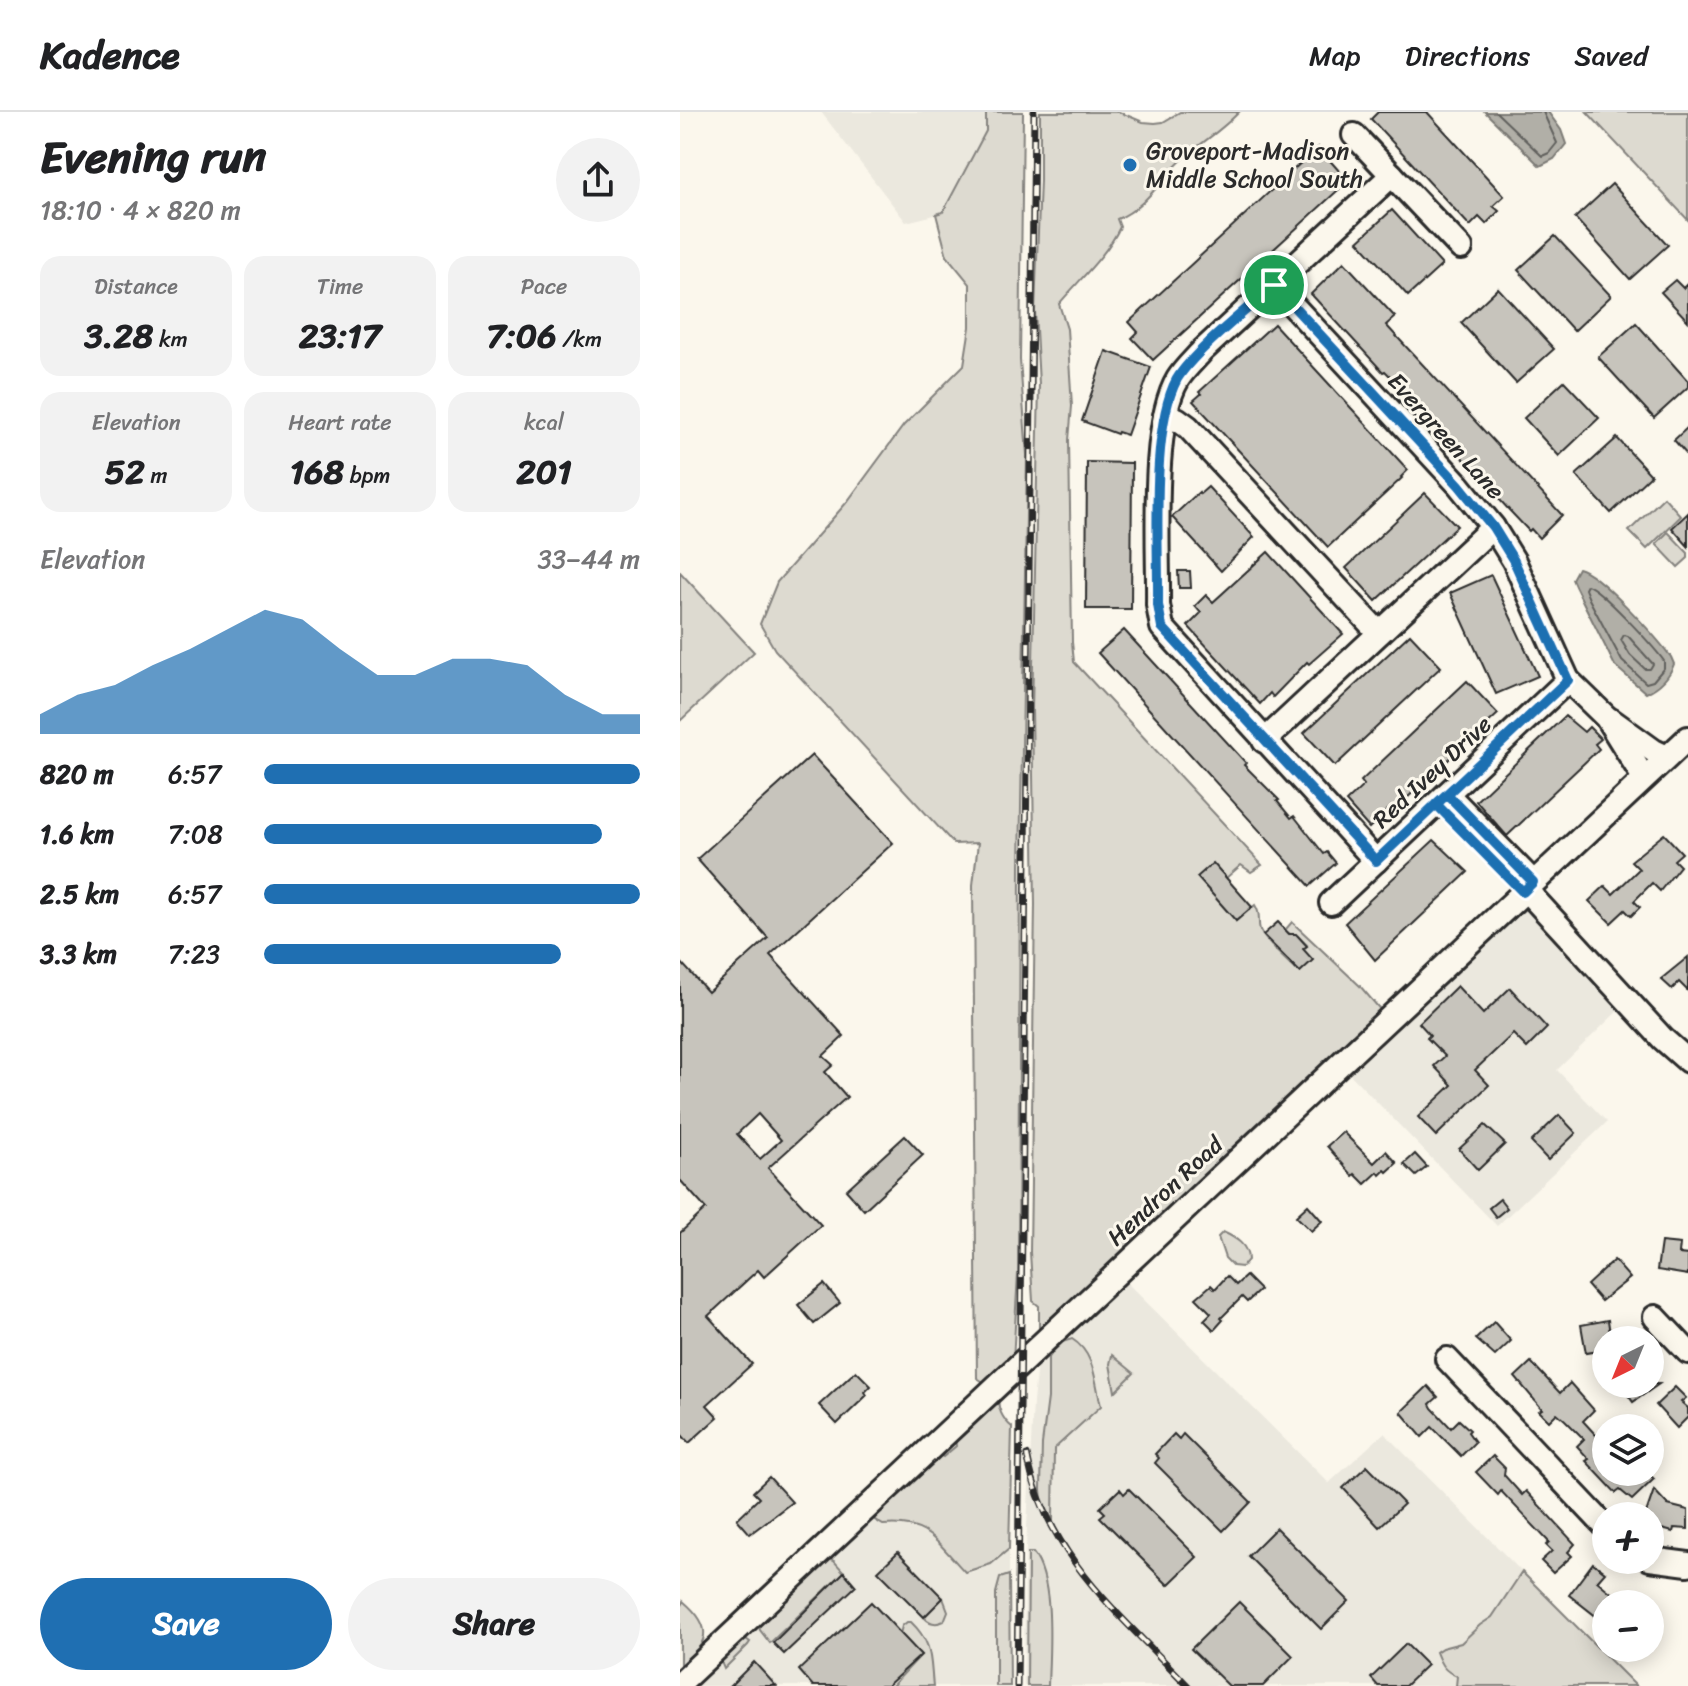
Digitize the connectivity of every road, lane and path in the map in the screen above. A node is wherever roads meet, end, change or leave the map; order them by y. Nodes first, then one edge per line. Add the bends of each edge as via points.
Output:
1 (1354, 135) dead end
2 (1392, 175) junction
3 (1461, 248) dead end
4 (1274, 285) junction
5 (1165, 416) junction
6 (1493, 527) junction
7 (1379, 633) junction
8 (1568, 680) junction
9 (1606, 717) junction
10 (1688, 738) edge
11 (1264, 741) junction
12 (1667, 757) junction
13 (1644, 778) junction
14 (1442, 799) junction
15 (1376, 861) junction
16 (1527, 888) junction
17 (1331, 903) dead end
18 (1688, 1061) edge
19 (1655, 1317) dead end
20 (1688, 1352) edge
21 (1447, 1359) dead end
22 (1592, 1512) edge
23 (1664, 1561) edge
24 (1688, 1564) edge
25 (680, 1683) edge

1 - 2 street
2 - 3 street
2 - 4 street
4 - 5 street via 1177,379
4 - 6 street, Evergreen Lane
5 - 7 street via 1188,427
5 - 11 street via 1160,442 1162,627
6 - 7 street
6 - 8 street, Evergreen Lane
7 - 11 street
8 - 9 street, Evergreen Lane
8 - 14 street, Red Ivey Drive
9 - 12 street, Evergreen Lane
9 - 13 street, Evergreen Lane
10 - 12 street, Hendron Road
11 - 15 street
12 - 13 street, Hendron Road
13 - 16 street, Hendron Road
14 - 15 street, Red Ivey Drive
14 - 16 street
15 - 17 street, Red Ivey Drive
16 - 18 street
16 - 25 street, Hendron Road
19 - 20 street
21 - 22 street
23 - 24 street

